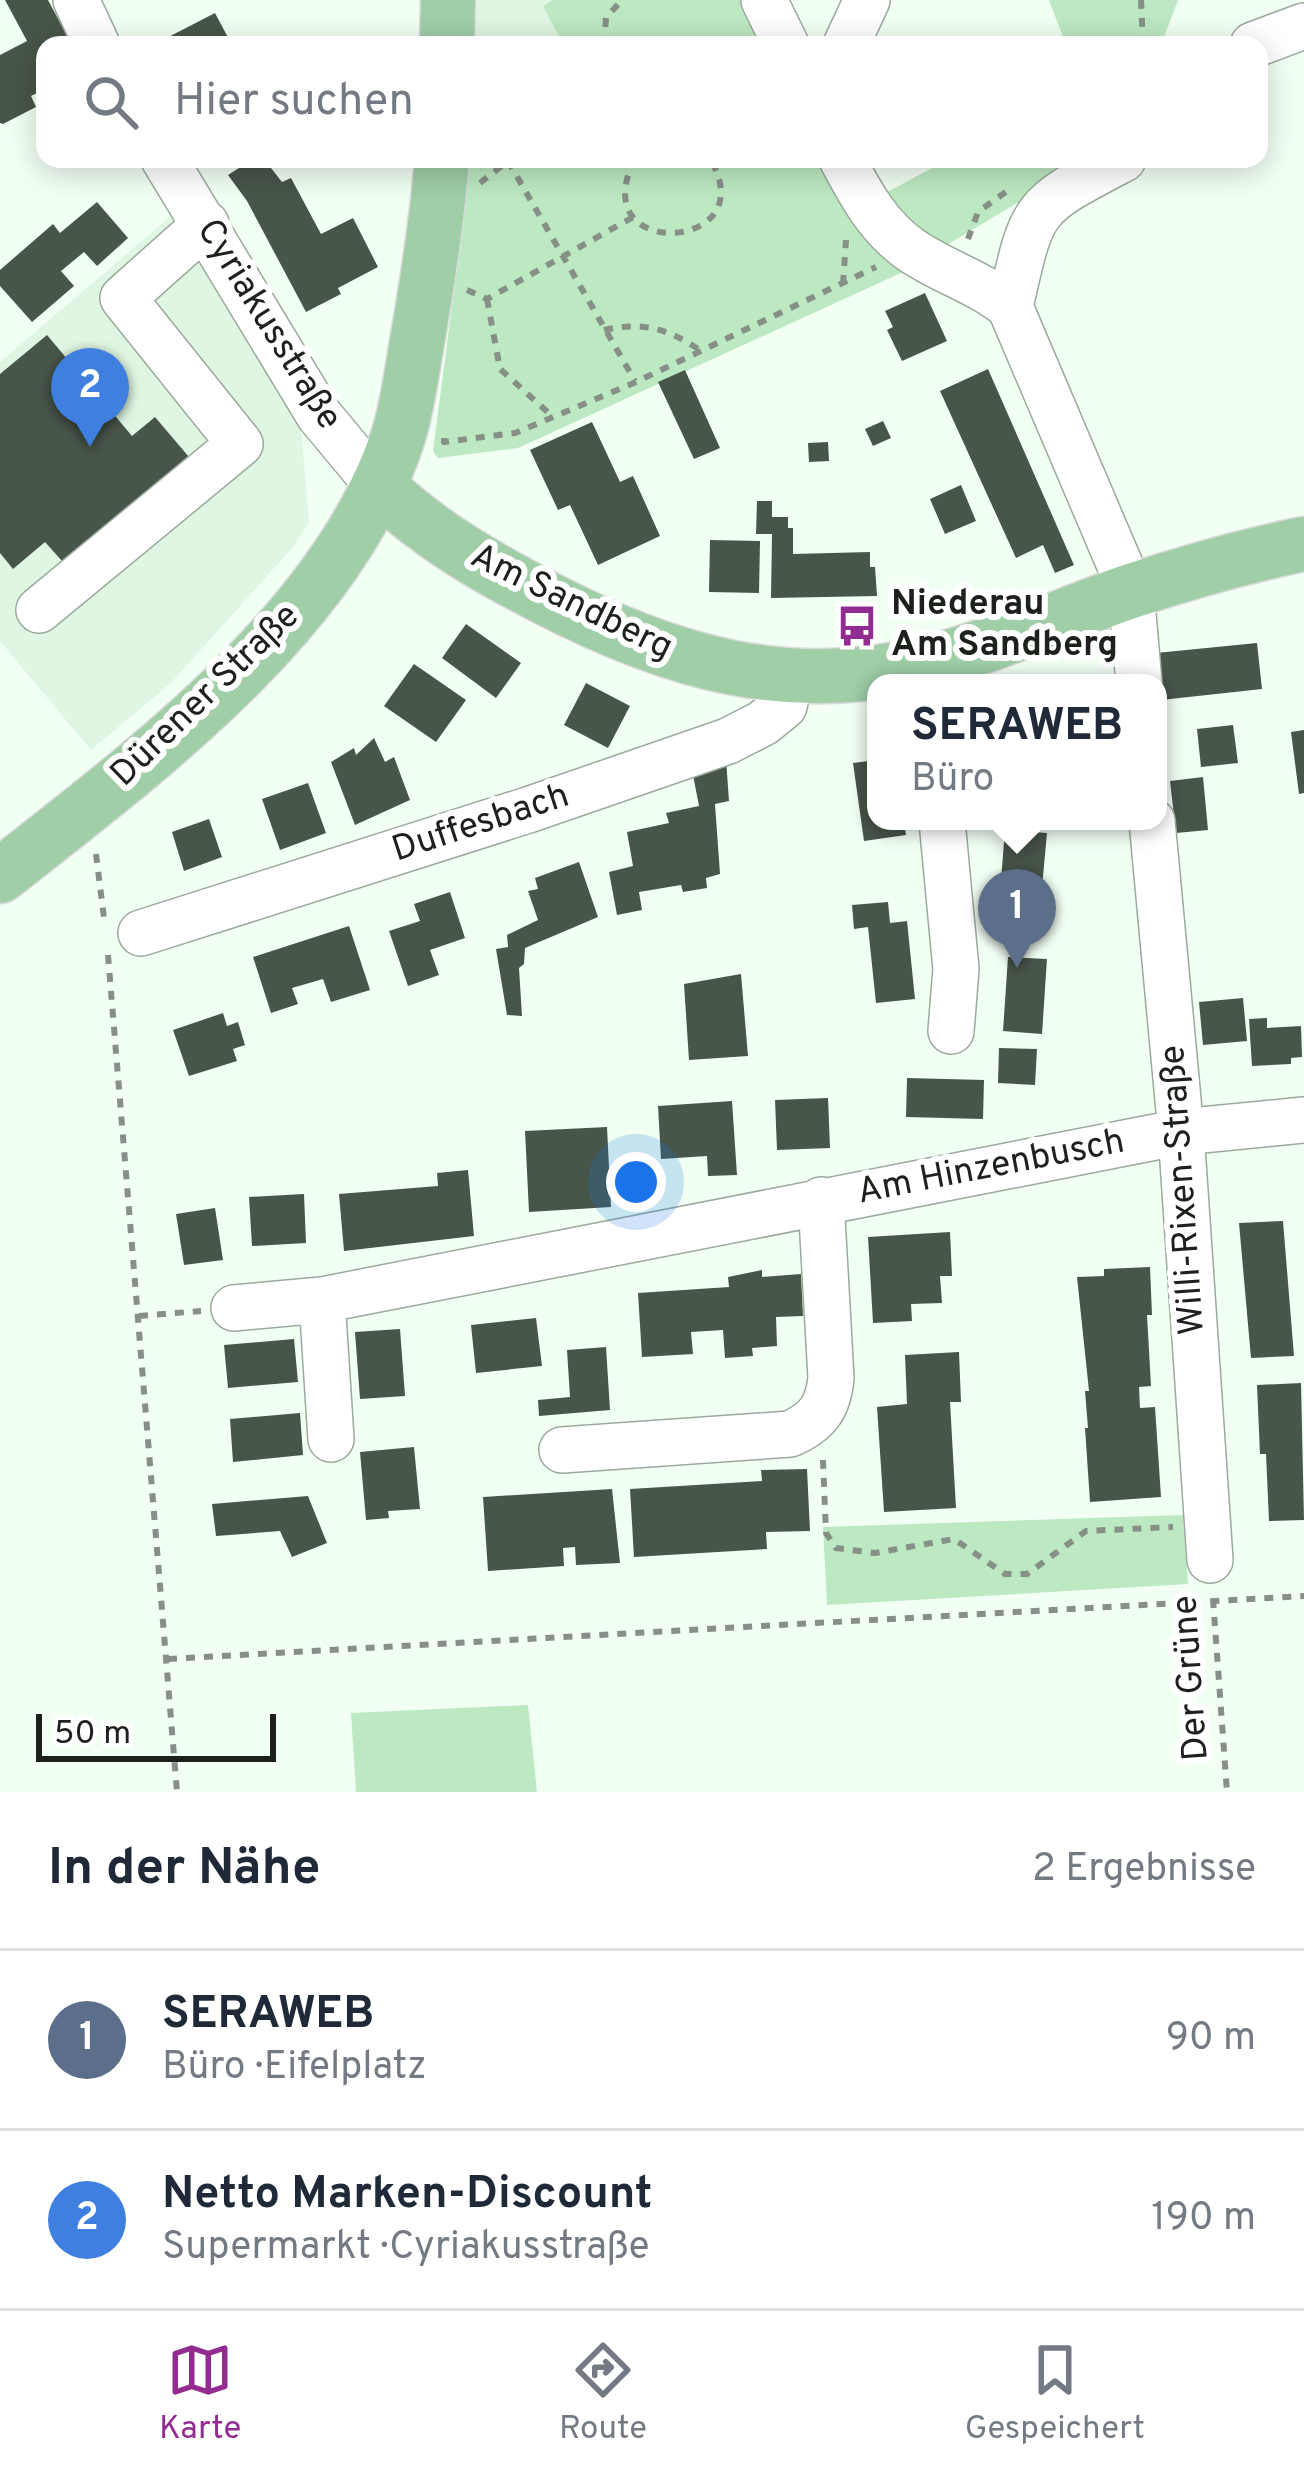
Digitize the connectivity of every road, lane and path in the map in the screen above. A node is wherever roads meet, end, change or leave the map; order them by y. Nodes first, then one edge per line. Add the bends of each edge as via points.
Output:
1 (76, 0) edge
2 (448, 0) edge
3 (622, 0) edge
4 (764, 0) edge
5 (867, 0) edge
6 (1141, 0) edge
7 (1304, 26) edge
8 (93, 36) edge
9 (447, 36) edge
10 (605, 36) edge
11 (782, 36) edge
12 (850, 36) edge
13 (1143, 36) edge
14 (1268, 39) edge
15 (170, 168) edge
16 (514, 168) edge
17 (631, 168) edge
18 (713, 168) edge
19 (847, 168) edge
20 (1106, 168) edge
21 (460, 172) edge
22 (635, 216) junction
23 (206, 224) junction
24 (918, 254) junction
25 (564, 256) junction
26 (487, 299) junction
27 (1010, 307) junction
28 (461, 310) dead end
29 (604, 331) junction
30 (701, 351) junction
31 (636, 382) junction
32 (553, 416) junction
33 (446, 420) dead end
34 (378, 486) junction
35 (1304, 544) edge
36 (1131, 591) junction
37 (39, 610) dead end
38 (928, 673) edge
39 (1138, 674) edge
40 (791, 676) junction
41 (943, 830) edge
42 (1153, 830) edge
43 (94, 838) dead end
44 (0, 876) edge
45 (117, 932) junction
46 (951, 1031) dead end
47 (1304, 1120) edge
48 (1181, 1132) junction
49 (821, 1200) junction
50 (322, 1300) junction
51 (235, 1308) joint
52 (139, 1316) junction
53 (820, 1414) junction
54 (331, 1438) dead end
55 (562, 1450) dead end
56 (1210, 1562) junction
57 (1304, 1596) edge
58 (168, 1659) junction
59 (177, 1792) edge
60 (1228, 1792) edge

1 - 8 street
2 - 9 main road
3 - 10 path via 606,18
4 - 11 street
5 - 12 street
6 - 13 path
7 - 14 street
15 - 23 street, Cyriakusstraße
16 - 25 path
17 - 22 path via 625,193
18 - 22 path via 720,189 699,227 659,234
19 - 24 street via 869,210
20 - 27 street via 1052,196 1034,217
21 - 34 main road, Dürener Straße via 436,234 398,436
22 - 25 path
23 - 34 street, Cyriakusstraße via 319,415
23 - 37 street via 123,298 240,444
24 - 27 street
24 - 30 path
25 - 26 path
25 - 29 path
26 - 28 path via 464,288
26 - 32 path via 500,369
27 - 36 street
29 - 30 path via 642,324
29 - 31 path
30 - 31 path
31 - 32 path
32 - 33 path via 515,433 444,442
34 - 40 main road, Am Sandberg via 431,533 619,634 665,653
34 - 44 main road, Dürener Straße via 327,572 230,683
35 - 36 main road, Am Sandberg
36 - 38 main road, Am Sandberg
36 - 39 street
38 - 40 main road, Am Sandberg
40 - 45 street, Duffesbach via 784,706 728,741 528,810
41 - 46 street via 956,969
42 - 48 street, Willi-Rixen-Straße
43 - 45 path
45 - 52 path
47 - 48 street, Am Hinzenbusch
48 - 49 street, Am Hinzenbusch
48 - 56 street, Willi-Rixen-Straße
49 - 50 street, Am Hinzenbusch
49 - 53 street, Am Hinzenbusch via 831,1378
50 - 51 street, Am Hinzenbusch
50 - 54 street
51 - 52 path
52 - 58 path
53 - 55 street via 790,1434
53 - 56 path via 826,1533 836,1548 875,1553 954,1539 1005,1574 1027,1574 1086,1531
56 - 57 path
56 - 58 path
56 - 60 path, Der Grüne
58 - 59 path

